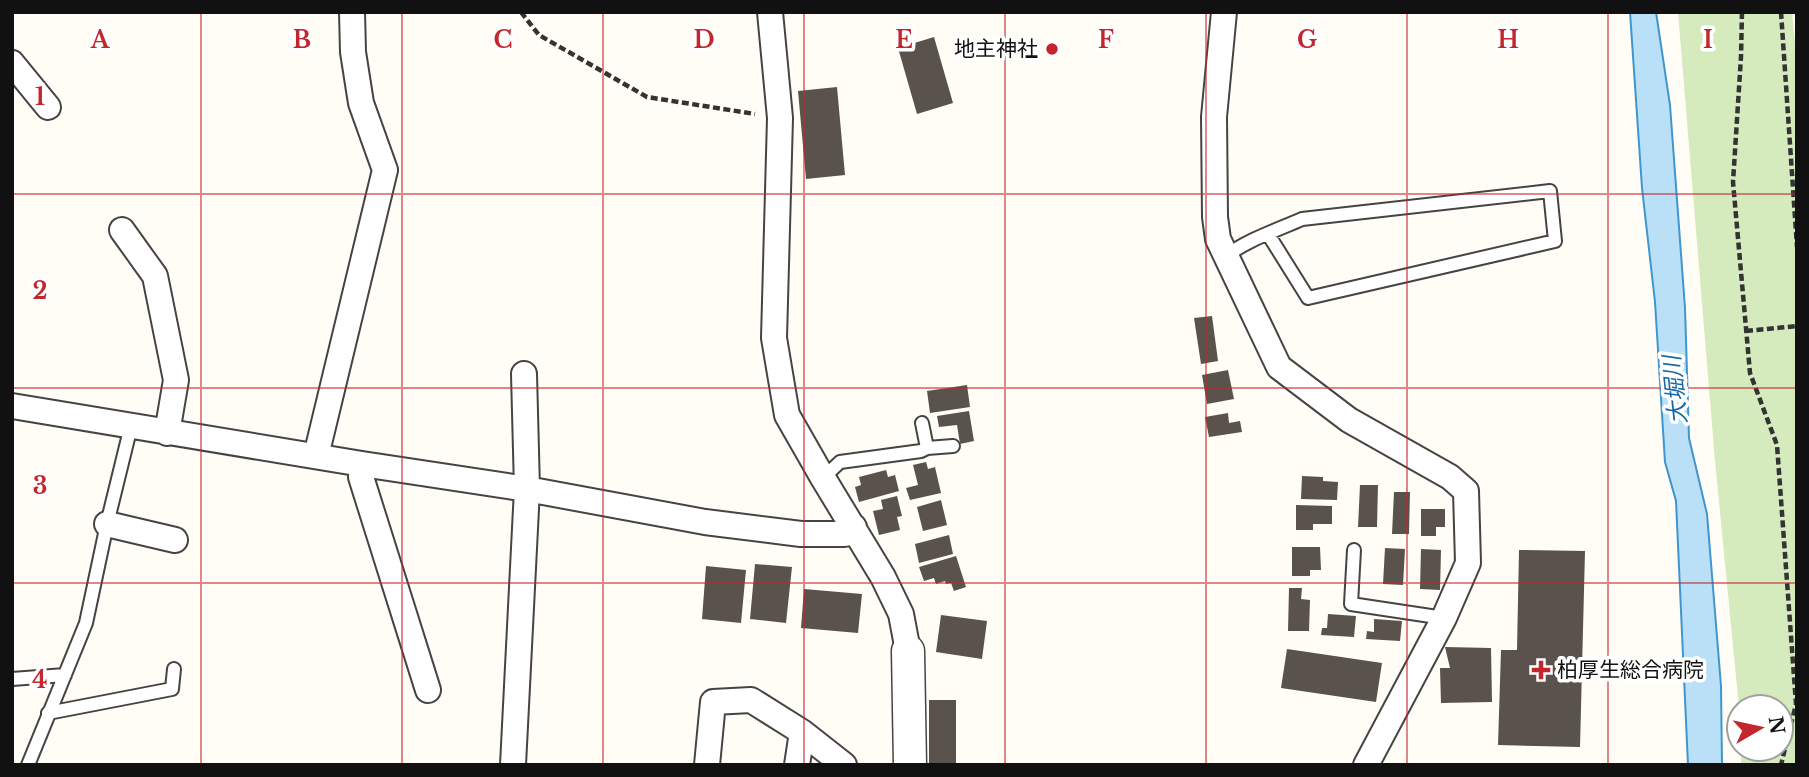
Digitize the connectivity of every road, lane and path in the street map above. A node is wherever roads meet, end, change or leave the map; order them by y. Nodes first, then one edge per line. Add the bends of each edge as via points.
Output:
1 (352, 12) edge
2 (521, 12) edge
3 (770, 12) edge
4 (1224, 12) edge
5 (1742, 12) edge
6 (1781, 12) edge
7 (12, 63) edge
8 (48, 107) dead end
9 (780, 118) junction
10 (122, 230) dead end
11 (1268, 234) junction
12 (1797, 247) edge
13 (1227, 257) junction
14 (1797, 326) edge
15 (1746, 331) junction
16 (524, 374) dead end
17 (12, 406) edge
18 (922, 423) dead end
19 (131, 426) junction
20 (167, 433) junction
21 (953, 446) dead end
22 (927, 448) junction
23 (316, 456) junction
24 (362, 464) junction
25 (823, 478) junction
26 (527, 489) junction
27 (107, 524) junction
28 (854, 527) junction
29 (175, 540) dead end
30 (1354, 551) dead end
31 (1444, 618) junction
32 (908, 650) joint
33 (174, 669) dead end
34 (65, 675) junction
35 (12, 680) edge
36 (428, 690) dead end
37 (48, 713) junction
38 (802, 732) junction
39 (28, 765) edge
40 (513, 765) edge
41 (707, 765) edge
42 (797, 765) edge
43 (844, 765) edge
44 (910, 765) edge
45 (1366, 765) edge
46 (1780, 765) edge

1 - 23 street via 361,103 385,170
2 - 9 path via 539,34 647,97
3 - 9 street
4 - 13 street via 1214,117 1214,217
5 - 15 path via 1733,182
6 - 12 path
7 - 8 street
9 - 25 street via 774,338 788,415
10 - 20 street via 155,275 176,380
11 - 11 lane via 1302,219 1550,191 1555,242 1308,299
11 - 13 lane
13 - 31 street via 1279,367 1349,420 1450,477 1466,491 1468,563
14 - 15 path
15 - 46 path via 1750,373 1777,445 1787,565 1796,704
16 - 26 street
17 - 19 street
18 - 22 lane
19 - 20 street
19 - 27 lane
20 - 23 street
21 - 22 lane
22 - 25 lane via 840,463
23 - 24 street
24 - 26 street
24 - 36 street via 361,477
25 - 28 street
26 - 28 street via 705,522 801,534 845,534
26 - 40 street
27 - 29 street
27 - 34 lane via 86,623
28 - 32 street via 901,614
30 - 31 lane via 1351,604
31 - 45 street
32 - 44 street
33 - 37 lane via 172,689
34 - 35 lane
34 - 37 lane
37 - 39 lane
38 - 41 street via 751,700 713,702
38 - 42 street
38 - 43 street

